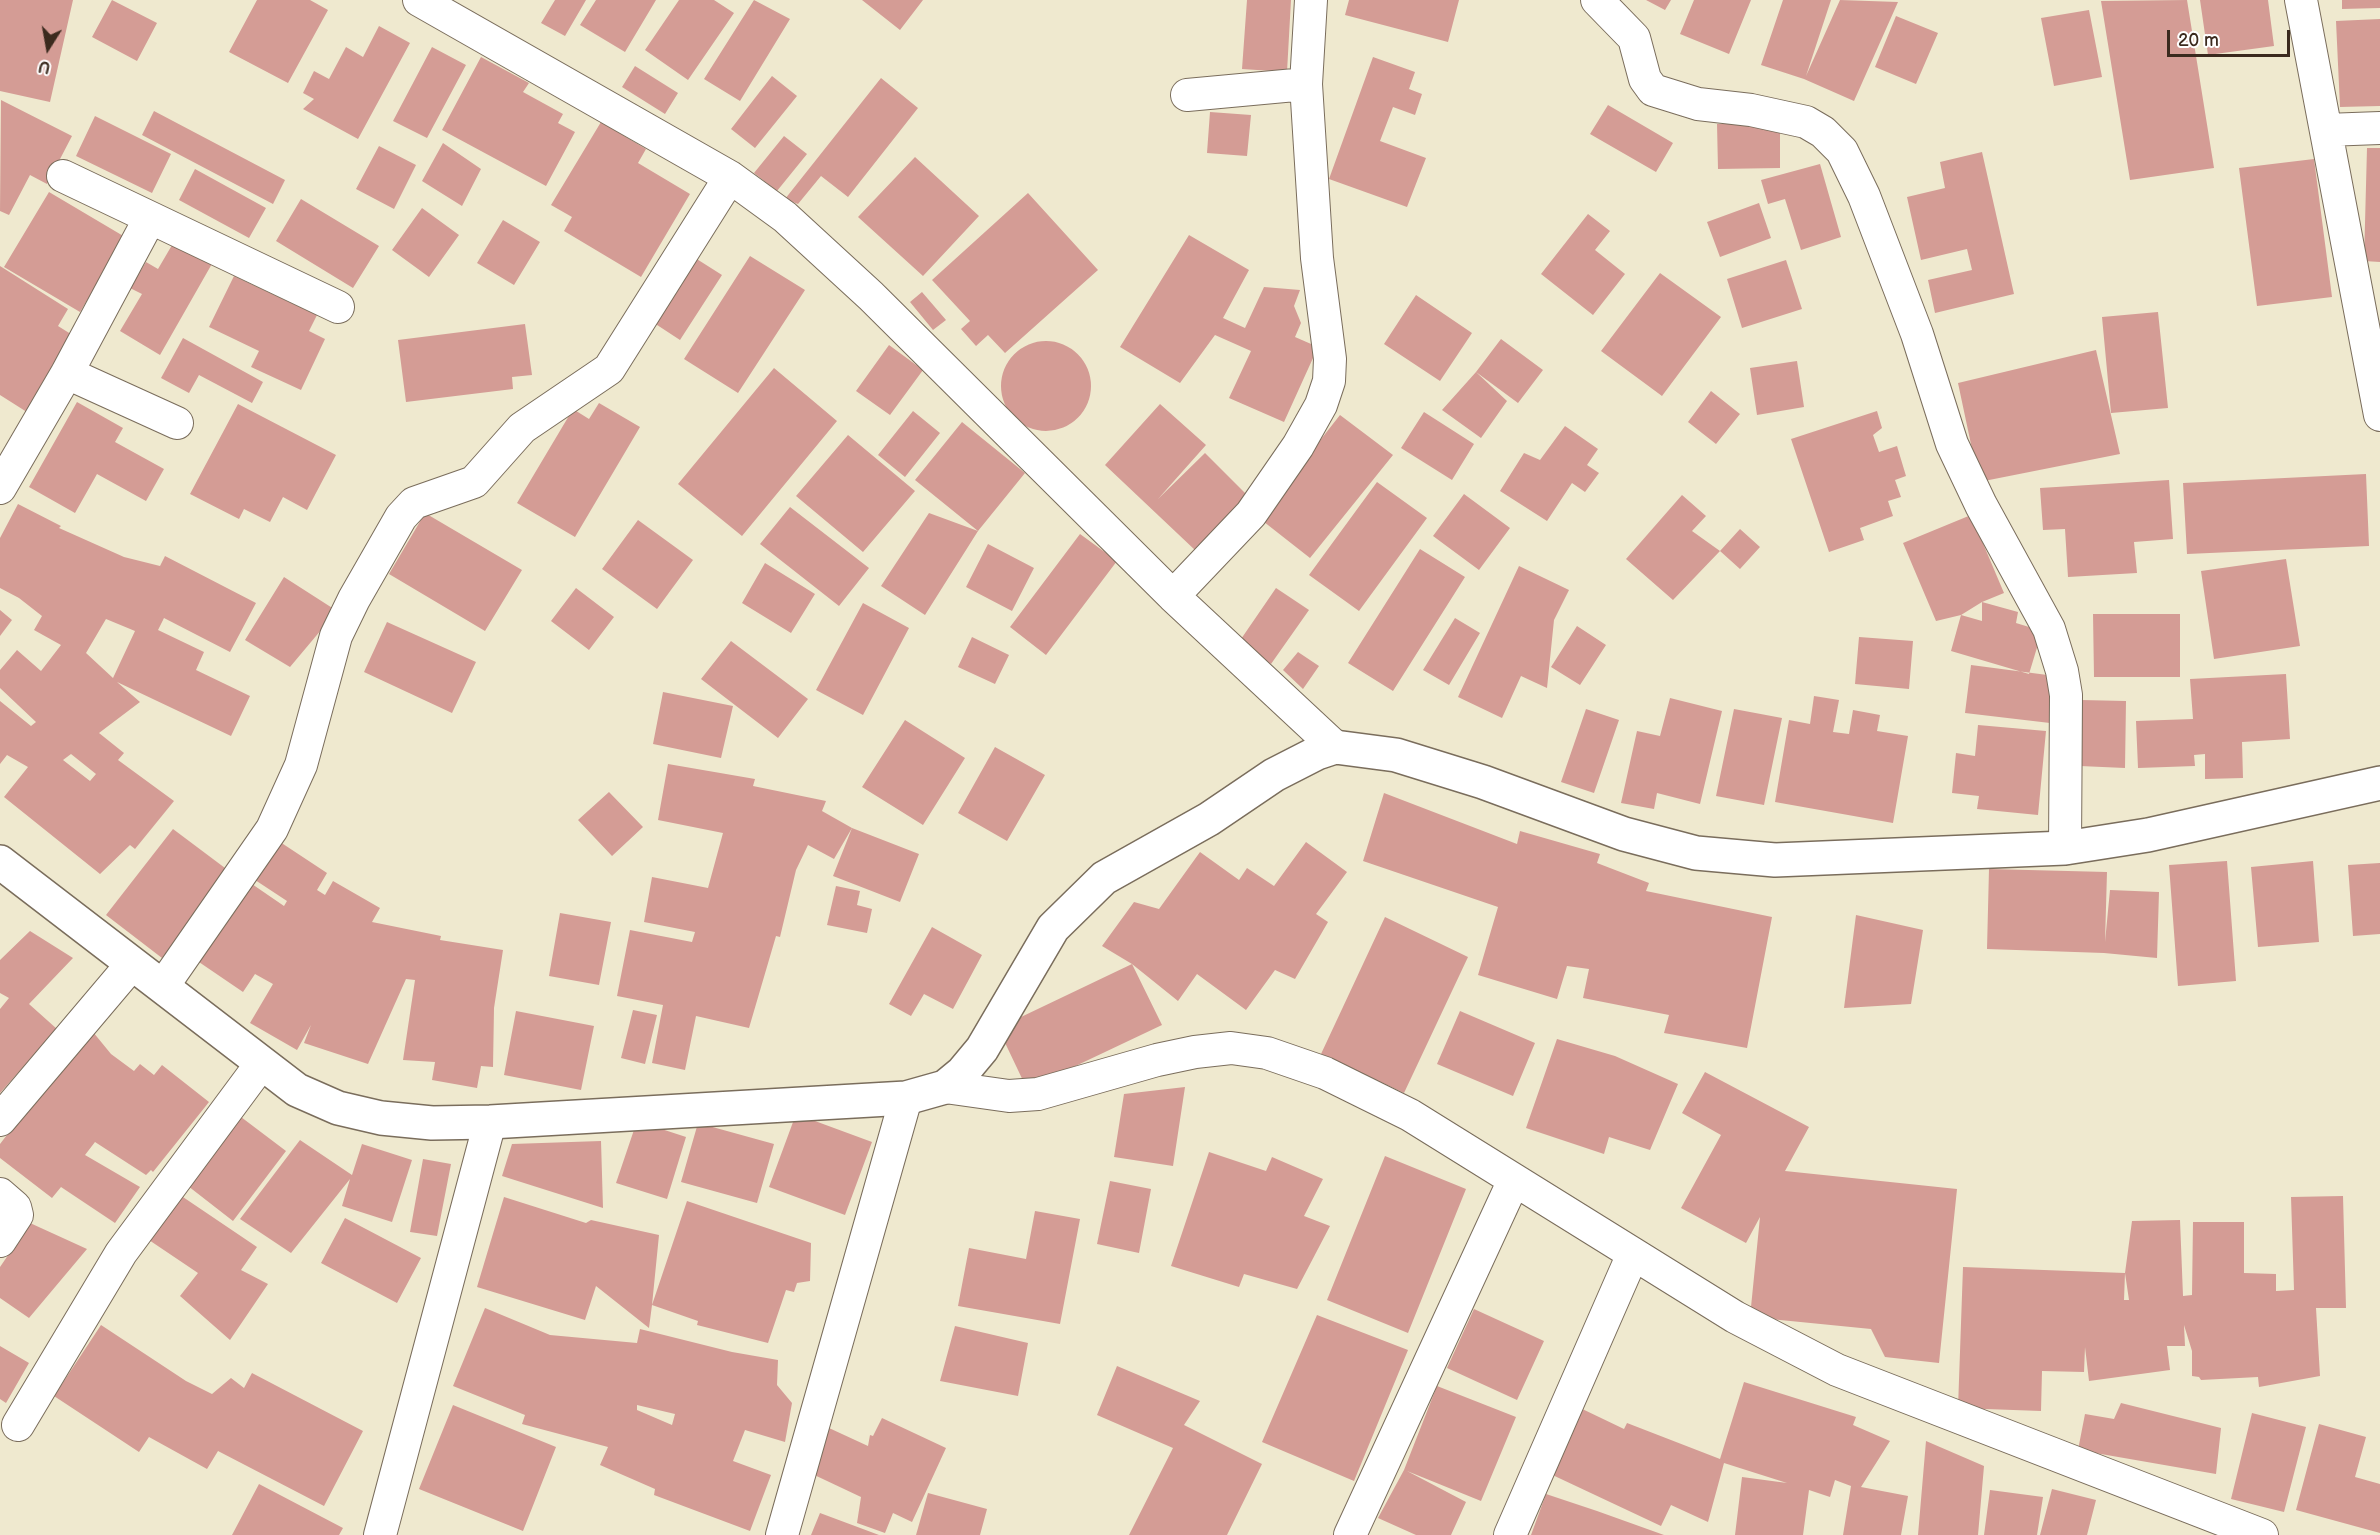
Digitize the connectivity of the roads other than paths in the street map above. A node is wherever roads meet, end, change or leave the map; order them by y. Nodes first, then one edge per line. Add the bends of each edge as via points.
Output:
1 (419, 0) edge
2 (1311, 0) edge
3 (1597, 0) edge
4 (2301, 0) edge
5 (458, 10) edge
6 (1306, 84) junction
7 (1187, 95) dead end
8 (2380, 128) edge
9 (2326, 130) junction
10 (63, 176) dead end
11 (730, 177) junction
12 (150, 218) junction
13 (338, 306) dead end
14 (67, 373) junction
15 (2380, 415) edge
16 (177, 423) dead end
17 (0, 488) edge
18 (1173, 596) junction
19 (1335, 747) junction
20 (2380, 783) edge
21 (2064, 848) junction
22 (0, 862) edge
23 (132, 964) junction
24 (163, 986) junction
25 (261, 1064) junction
26 (945, 1087) junction
27 (906, 1098) junction
28 (0, 1120) edge
29 (490, 1122) junction
30 (1514, 1180) junction
31 (0, 1194) edge
32 (0, 1242) edge
33 (1633, 1254) junction
34 (18, 1425) dead end
35 (380, 1535) edge
36 (782, 1535) edge
37 (1350, 1535) edge
38 (1510, 1535) edge
39 (2262, 1535) edge

1 - 5 street
2 - 6 street
3 - 21 street via 1634,38 1645,79 1653,90 1698,104 1806,122 1842,151 1864,196 1917,334 1952,444 2049,629 2066,695
4 - 9 street
5 - 11 street
6 - 7 street
6 - 18 street via 1329,381 1321,405 1298,446 1251,514
8 - 9 street
9 - 15 street
10 - 12 street
11 - 18 street via 785,217 871,296
11 - 24 street via 609,369 522,428 474,482 414,503 401,518 336,636 301,765 272,829
12 - 13 street
12 - 14 street
14 - 16 street
14 - 17 street
18 - 19 street
19 - 21 street via 1396,755 1484,782 1624,834 1696,853 1775,860
19 - 26 street via 1274,775 1209,819 1104,878 1053,928 982,1049 963,1073
20 - 21 street via 2148,835
22 - 23 street
23 - 24 street
23 - 28 street
24 - 25 street
25 - 29 street via 297,1090 338,1108 381,1118 432,1123
25 - 34 street via 121,1253
26 - 27 street
26 - 30 street via 1009,1096 1038,1094 1195,1052 1231,1048 1267,1053 1325,1073 1410,1115
27 - 29 street
27 - 36 street
29 - 35 street
30 - 33 street
30 - 37 street
31 - 32 street via 15,1207 17,1215
33 - 38 street
33 - 39 street via 1735,1317 1837,1370

